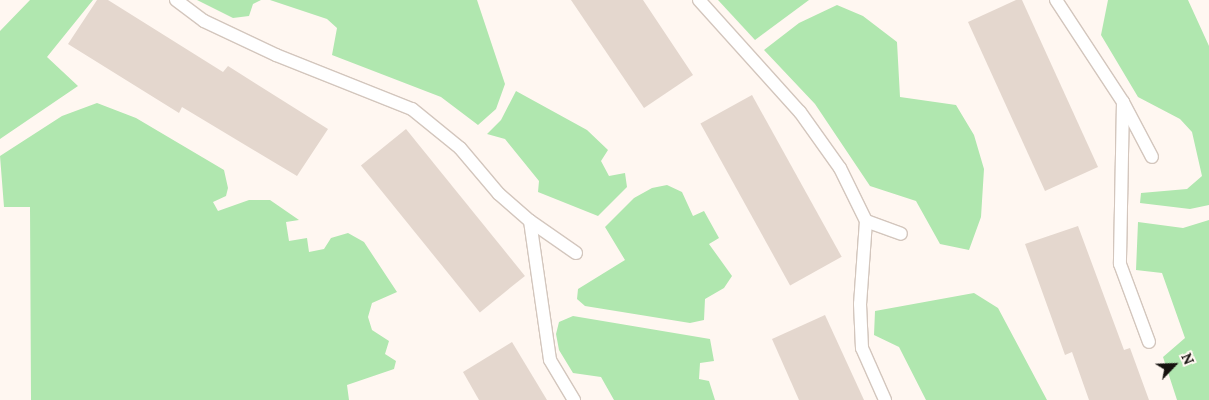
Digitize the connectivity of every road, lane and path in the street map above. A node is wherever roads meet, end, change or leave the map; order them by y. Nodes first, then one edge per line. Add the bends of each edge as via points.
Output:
1 (176, 0) edge
2 (699, 0) edge
3 (1056, 0) edge
4 (1123, 102) junction
5 (1152, 158) dead end
6 (866, 220) junction
7 (530, 221) junction
8 (901, 234) dead end
9 (576, 253) dead end
10 (1149, 342) dead end
11 (574, 400) edge
12 (885, 400) edge

1 - 7 lane via 204,21 276,55 412,109 460,148 499,194
2 - 6 lane via 800,112 840,168
3 - 4 lane
4 - 5 lane
4 - 10 lane via 1120,264
6 - 8 lane
6 - 12 lane via 860,304 862,348
7 - 9 lane
7 - 11 lane via 550,360

